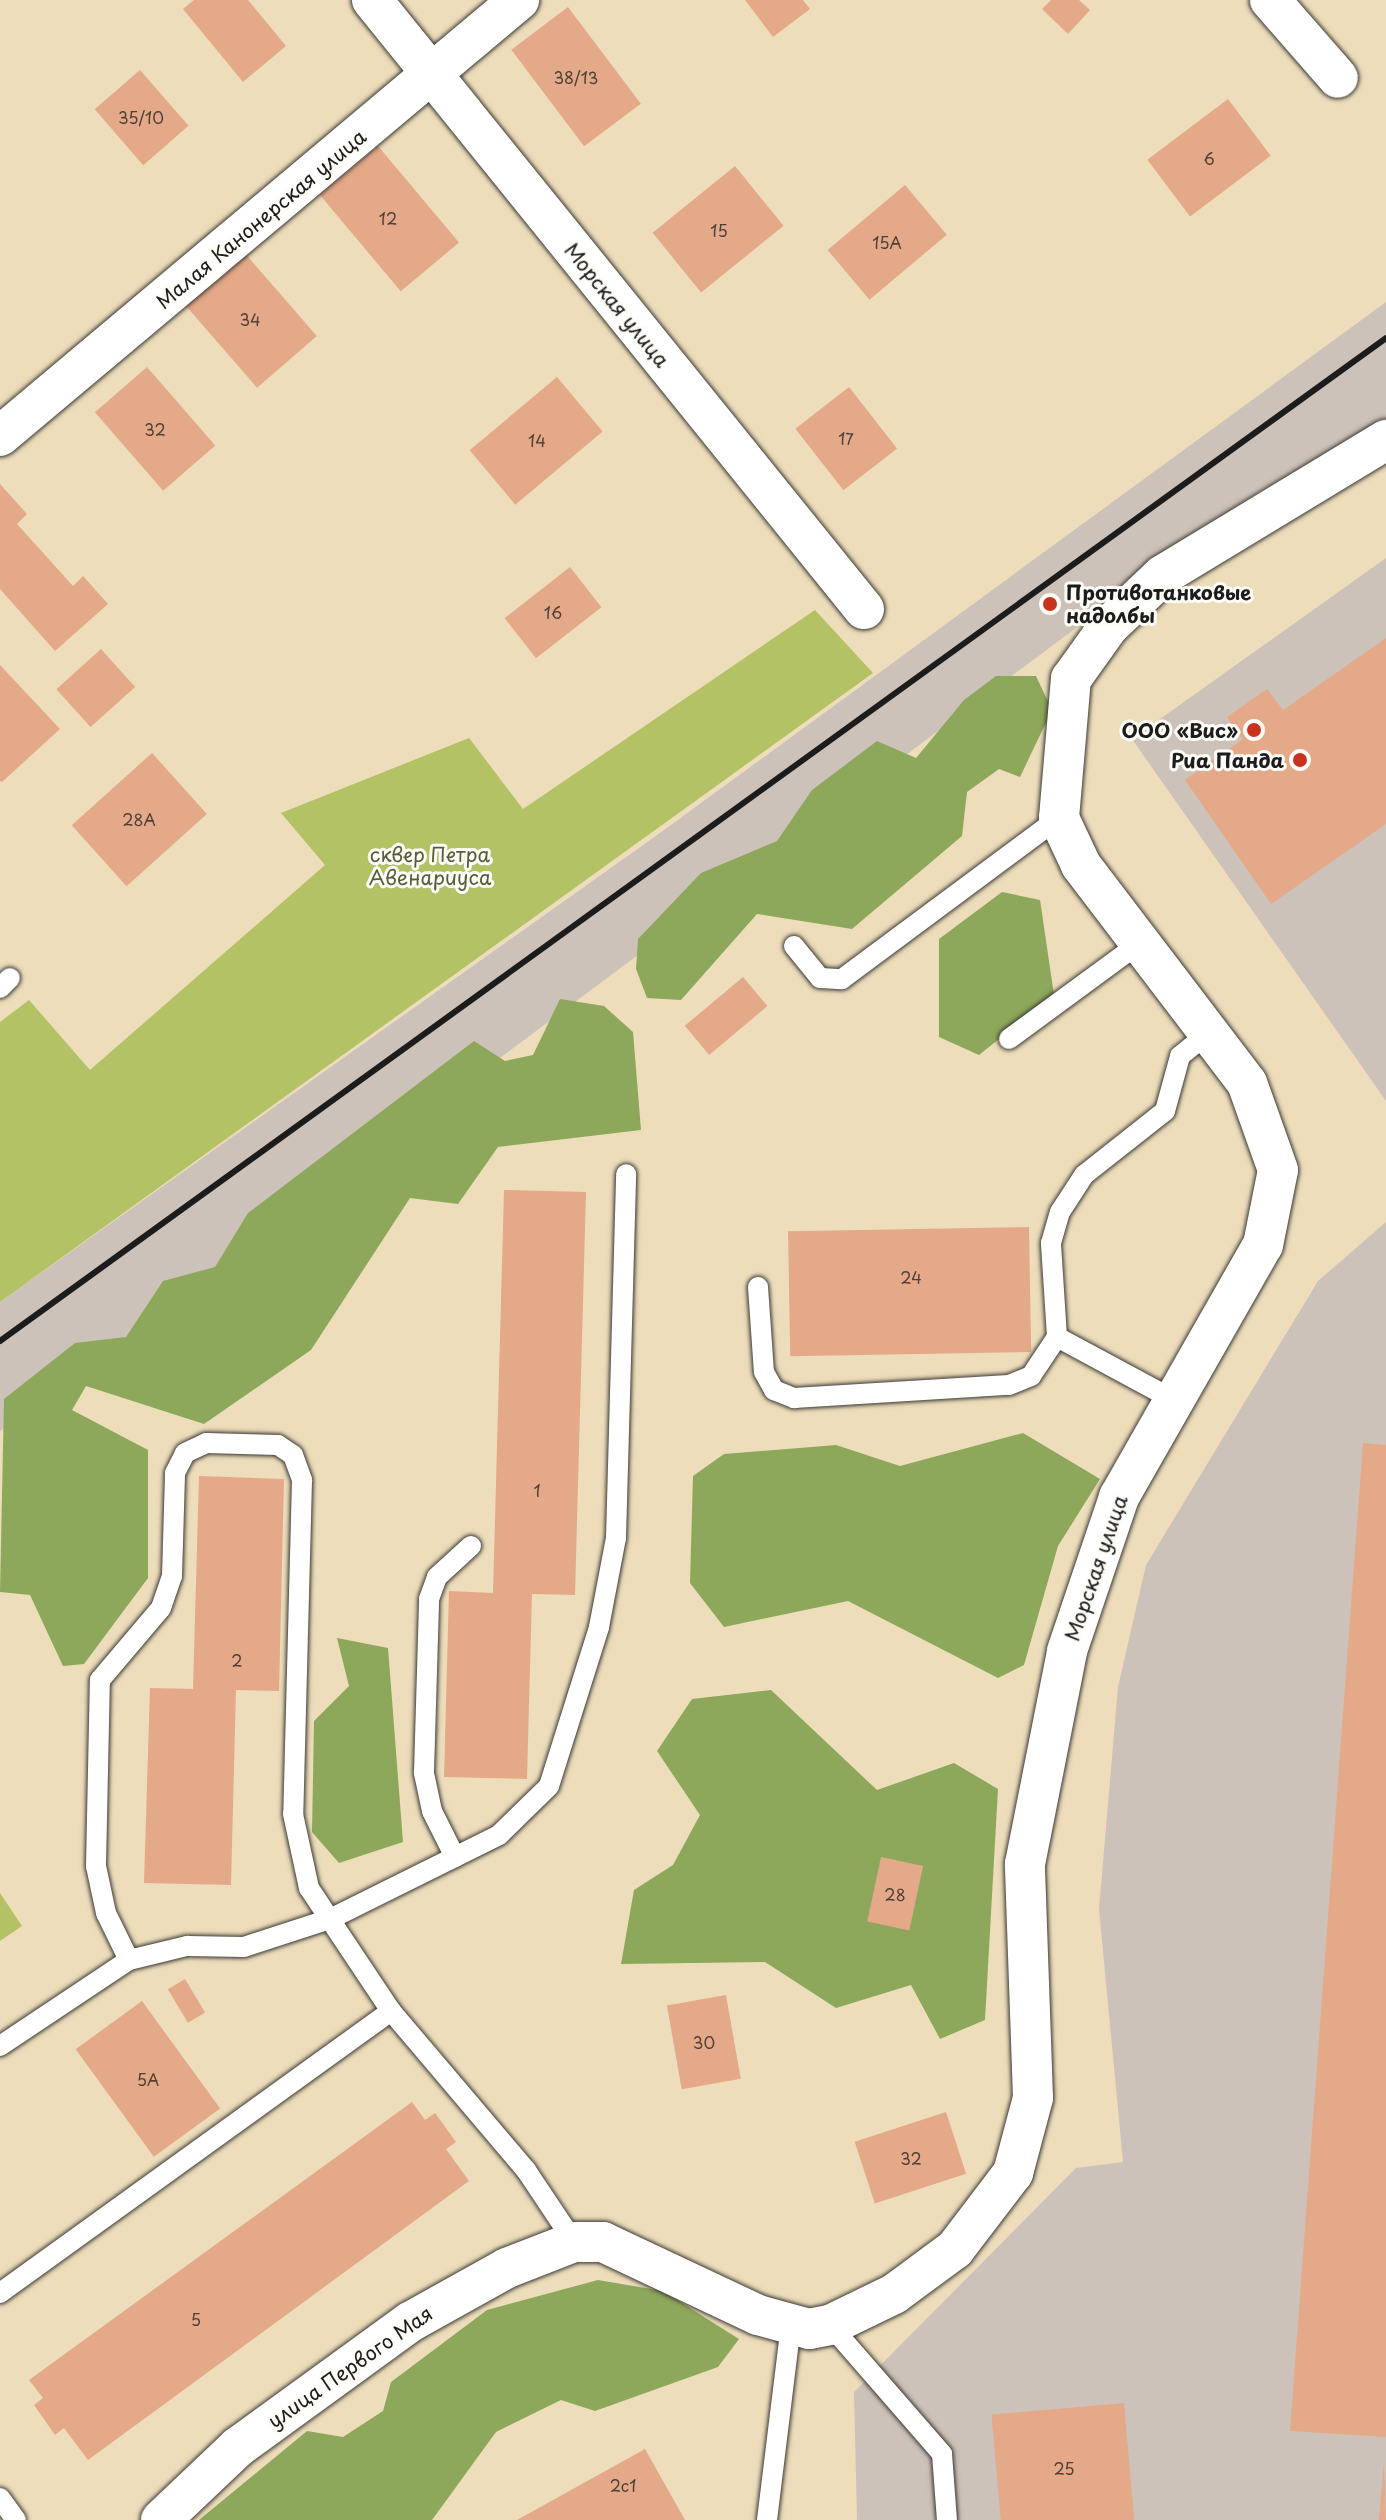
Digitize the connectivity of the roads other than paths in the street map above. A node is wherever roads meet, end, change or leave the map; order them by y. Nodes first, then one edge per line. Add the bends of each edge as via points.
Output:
1 (372, 0) edge
2 (519, 0) edge
3 (1270, 0) edge
4 (432, 77) junction
5 (1338, 78) dead end
6 (0, 436) edge
7 (1386, 440) edge
8 (864, 609) dead end
9 (1059, 818) junction
10 (1141, 942) junction
11 (794, 946) dead end
12 (1211, 1031) junction
13 (1009, 1039) dead end
14 (626, 1174) dead end
15 (758, 1287) dead end
16 (1057, 1337) junction
17 (1172, 1399) junction
18 (471, 1546) dead end
19 (455, 1857) junction
20 (330, 1919) junction
21 (129, 1960) junction
22 (391, 2011) junction
23 (0, 2046) edge
24 (574, 2242) junction
25 (0, 2293) edge
26 (791, 2325) junction
27 (830, 2325) junction
28 (0, 2499) edge
29 (1, 2520) edge
30 (16, 2520) edge
31 (161, 2520) edge
32 (767, 2520) edge
33 (947, 2520) edge

1 - 4 street, Морская улица
2 - 4 street, Малая Канонерская улица
3 - 5 street
4 - 6 street, Малая Канонерская улица
4 - 8 street, Морская улица
7 - 9 street via 1163,575 1109,626 1071,679
9 - 10 street, Морская улица via 1081,865
9 - 11 lane via 842,979 820,978
10 - 12 street, Морская улица
10 - 13 lane
12 - 16 lane via 1180,1056 1165,1111 1084,1175 1060,1212 1051,1243
12 - 17 street, Морская улица via 1267,1127 1278,1170 1275,1212
14 - 19 lane via 616,1538 599,1627 549,1786 499,1835
15 - 16 lane via 764,1372 774,1390 794,1398 1009,1385 1049,1359
16 - 17 lane
17 - 27 street, Морская улица via 1119,1497 1092,1568 1044,1756 1025,1864 1029,2134 1013,2173 955,2249 894,2294
18 - 19 lane via 437,1577 429,1599 424,1772 432,1811
19 - 20 lane
20 - 21 lane via 244,1947 187,1946
20 - 21 lane via 297,1855 293,1814 302,1480 293,1455 278,1445 206,1443 185,1453 175,1473 172,1576 161,1608 100,1680 96,1866 106,1913
20 - 22 lane
21 - 23 lane
22 - 24 lane via 526,2170
22 - 25 lane
24 - 26 street via 639,2255
24 - 31 street, улица Первого Мая via 507,2268 410,2322 238,2447
26 - 27 street
26 - 32 lane
27 - 33 lane via 942,2454
28 - 29 lane
28 - 30 lane

